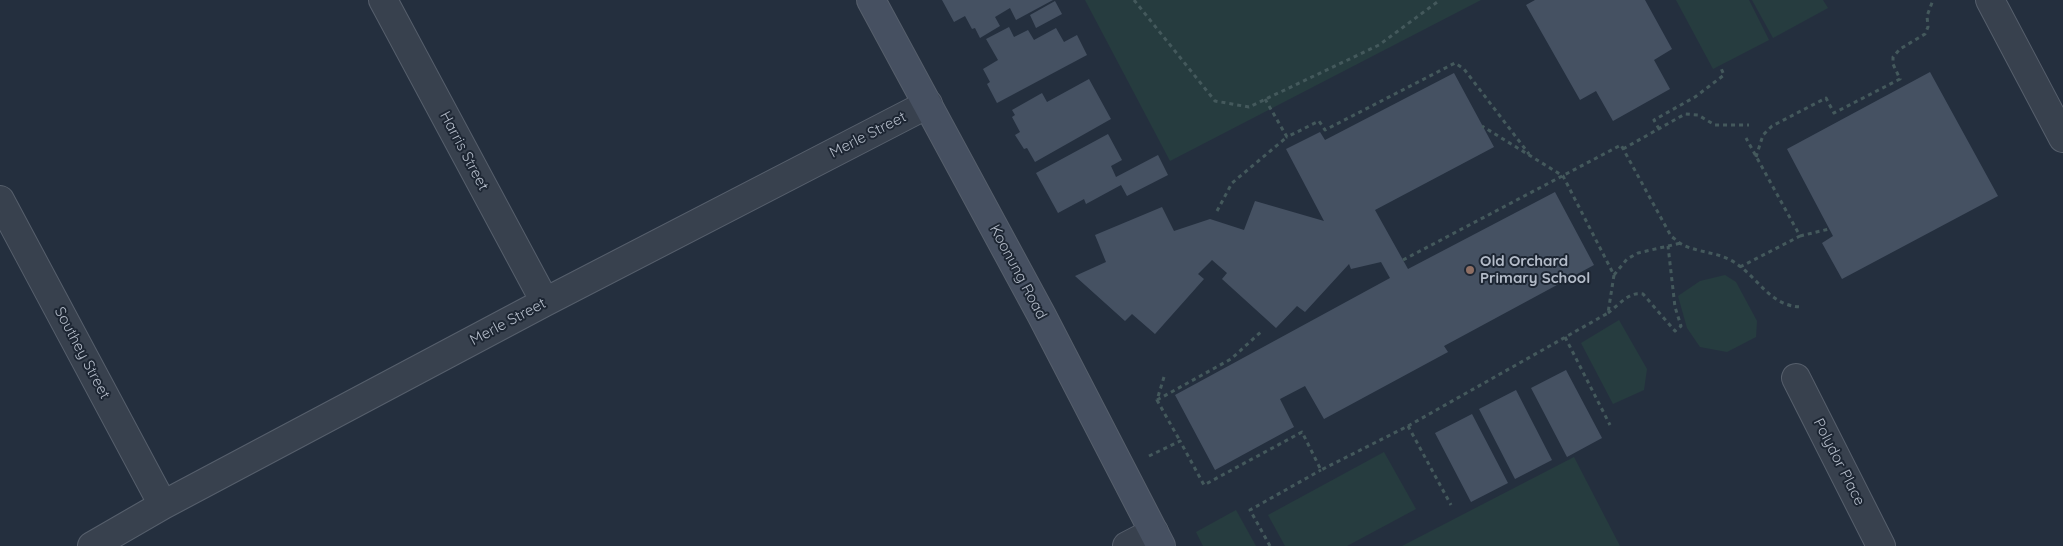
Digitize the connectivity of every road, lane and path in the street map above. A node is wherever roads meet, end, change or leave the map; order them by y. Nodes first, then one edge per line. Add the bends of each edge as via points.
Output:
1 (383, 0) edge
2 (871, 0) edge
3 (1134, 0) edge
4 (1440, 0) edge
5 (1933, 0) edge
6 (1990, 0) edge
7 (1720, 66) dead end
8 (1265, 99) junction
9 (928, 104) junction
10 (1749, 125) dead end
11 (1482, 126) dead end
12 (1659, 129) junction
13 (1287, 137) junction
14 (1746, 138) dead end
15 (2063, 138) edge
16 (1624, 149) junction
17 (1531, 156) junction
18 (1756, 157) junction
19 (1563, 176) junction
20 (0, 200) edge
21 (1217, 211) dead end
22 (1829, 229) dead end
23 (1800, 236) junction
24 (1681, 243) junction
25 (1668, 246) junction
26 (1404, 260) dead end
27 (1740, 267) junction
28 (1614, 275) junction
29 (545, 302) junction
30 (1803, 307) dead end
31 (1608, 313) junction
32 (1263, 330) dead end
33 (1565, 337) junction
34 (1164, 377) dead end
35 (1796, 378) dead end
36 (1157, 400) junction
37 (1610, 425) dead end
38 (1408, 426) junction
39 (1180, 441) junction
40 (1150, 456) dead end
41 (1321, 470) junction
42 (163, 505) junction
43 (1451, 505) dead end
44 (1158, 539) edge
45 (92, 546) edge
46 (1127, 546) edge
47 (1270, 546) edge
48 (1881, 546) edge

1 - 29 street, Harris Street
2 - 9 street, Koonung Road
3 - 8 path via 1215,101 1249,107
4 - 8 path via 1380,45
5 - 18 path via 1925,34 1893,56 1900,79 1834,113 1826,98 1772,126 1763,136
6 - 15 street
7 - 12 path via 1724,75 1696,97 1654,120
8 - 13 path
9 - 29 street, Merle Street
9 - 44 street, Koonung Road
10 - 12 path via 1715,125 1698,115 1685,114
11 - 17 path
12 - 16 path
13 - 17 path via 1319,121 1325,130 1455,63 1464,68
13 - 21 path via 1232,183
14 - 18 path
16 - 19 path via 1621,145
16 - 24 path via 1671,236
17 - 19 path
18 - 23 path
19 - 26 path
19 - 28 path
20 - 42 street, Southey Street
22 - 23 path
23 - 27 path
24 - 25 path
24 - 27 path via 1714,253
25 - 28 path via 1638,253 1627,259
25 - 31 path via 1675,307 1681,326 1675,331 1643,294 1629,296
27 - 30 path via 1776,301
28 - 31 path
29 - 42 street, Merle Street
31 - 33 path
32 - 36 path via 1231,359
33 - 37 path
33 - 38 path
34 - 36 path
35 - 48 street, Polydor Place
36 - 39 path
38 - 41 path
38 - 43 path
39 - 40 path
39 - 41 path via 1204,485 1302,432
41 - 47 path via 1250,510
42 - 45 street, Merle Street
44 - 46 street

